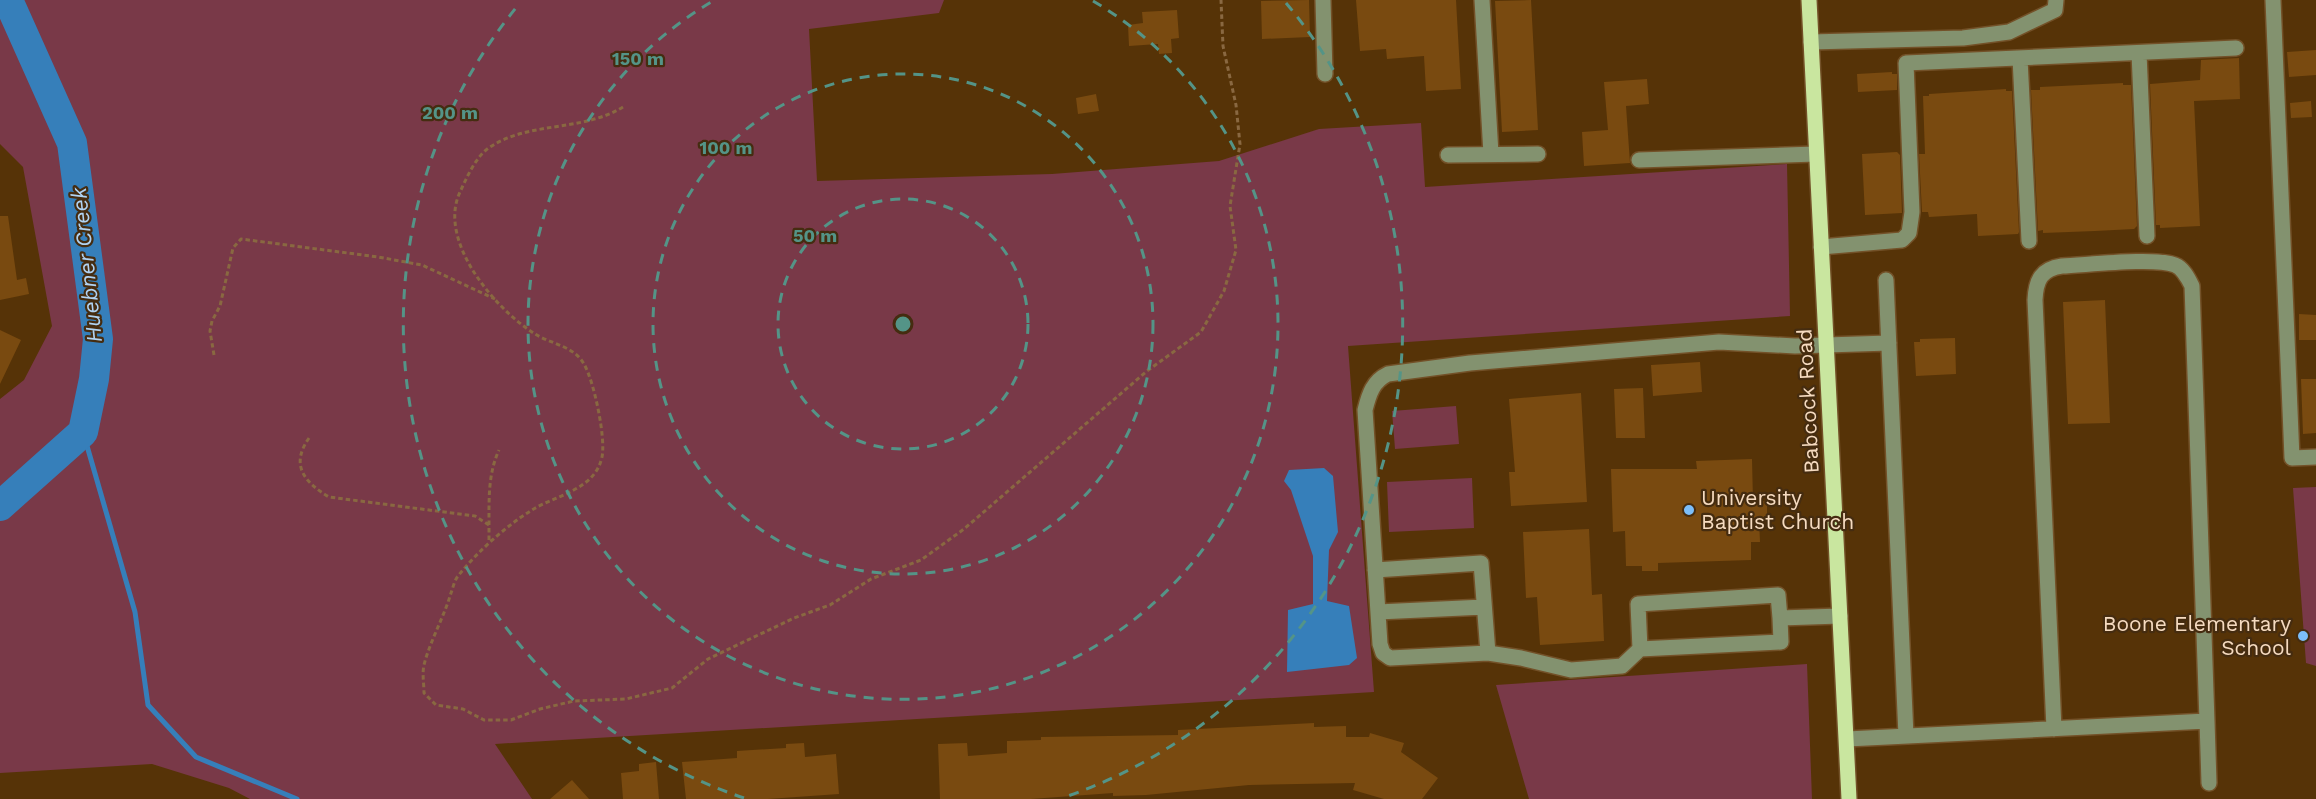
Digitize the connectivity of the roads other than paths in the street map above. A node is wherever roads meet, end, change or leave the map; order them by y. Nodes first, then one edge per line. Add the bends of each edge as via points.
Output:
1 (1323, 0) edge
2 (1482, 0) edge
3 (1809, 0) edge
4 (2056, 0) edge
5 (2273, 0) edge
6 (1811, 42) junction
7 (2236, 48) dead end
8 (2139, 53) junction
9 (2020, 58) junction
10 (1325, 74) dead end
11 (1448, 154) dead end
12 (1491, 154) junction
13 (1538, 154) dead end
14 (1816, 154) junction
15 (1639, 159) dead end
16 (2147, 236) dead end
17 (2029, 242) dead end
18 (1821, 247) junction
19 (1886, 280) dead end
20 (1889, 343) junction
21 (1826, 345) junction
22 (2316, 457) edge
23 (1375, 570) junction
24 (1484, 607) junction
25 (1378, 612) junction
26 (1840, 616) junction
27 (1779, 618) junction
28 (1640, 649) junction
29 (1488, 653) junction
30 (2207, 721) junction
31 (2054, 729) junction
32 (1906, 736) junction
33 (1847, 739) junction
34 (2209, 783) dead end
35 (1850, 799) edge

1 - 10 street
2 - 12 street
3 - 6 main road, Babcock Road
4 - 6 street via 2055,10 2009,32 1963,38
5 - 22 street via 2292,458
6 - 14 main road, Babcock Road
7 - 8 street
8 - 9 street
8 - 16 street
9 - 17 street
9 - 18 street via 1906,63 1912,212 1909,233 1902,240
11 - 12 street
12 - 13 street
14 - 15 street
14 - 18 main road, Babcock Road
18 - 21 main road, Babcock Road
19 - 20 street
20 - 21 street
20 - 32 street
21 - 23 street via 1719,342 1470,363 1379,378 1365,410
21 - 26 main road, Babcock Road
23 - 24 street via 1481,563
23 - 25 street
24 - 25 street
24 - 29 street
25 - 29 street via 1380,644 1390,658
26 - 27 street
26 - 33 main road, Babcock Road
27 - 28 street via 1781,642
27 - 28 street via 1778,594 1638,604
28 - 29 street via 1622,666 1571,670
30 - 31 street
30 - 31 street via 2192,286 2177,265 2158,262 2062,266 2040,275 2035,300
30 - 34 street
31 - 32 street
32 - 33 street
33 - 35 main road, Babcock Road

